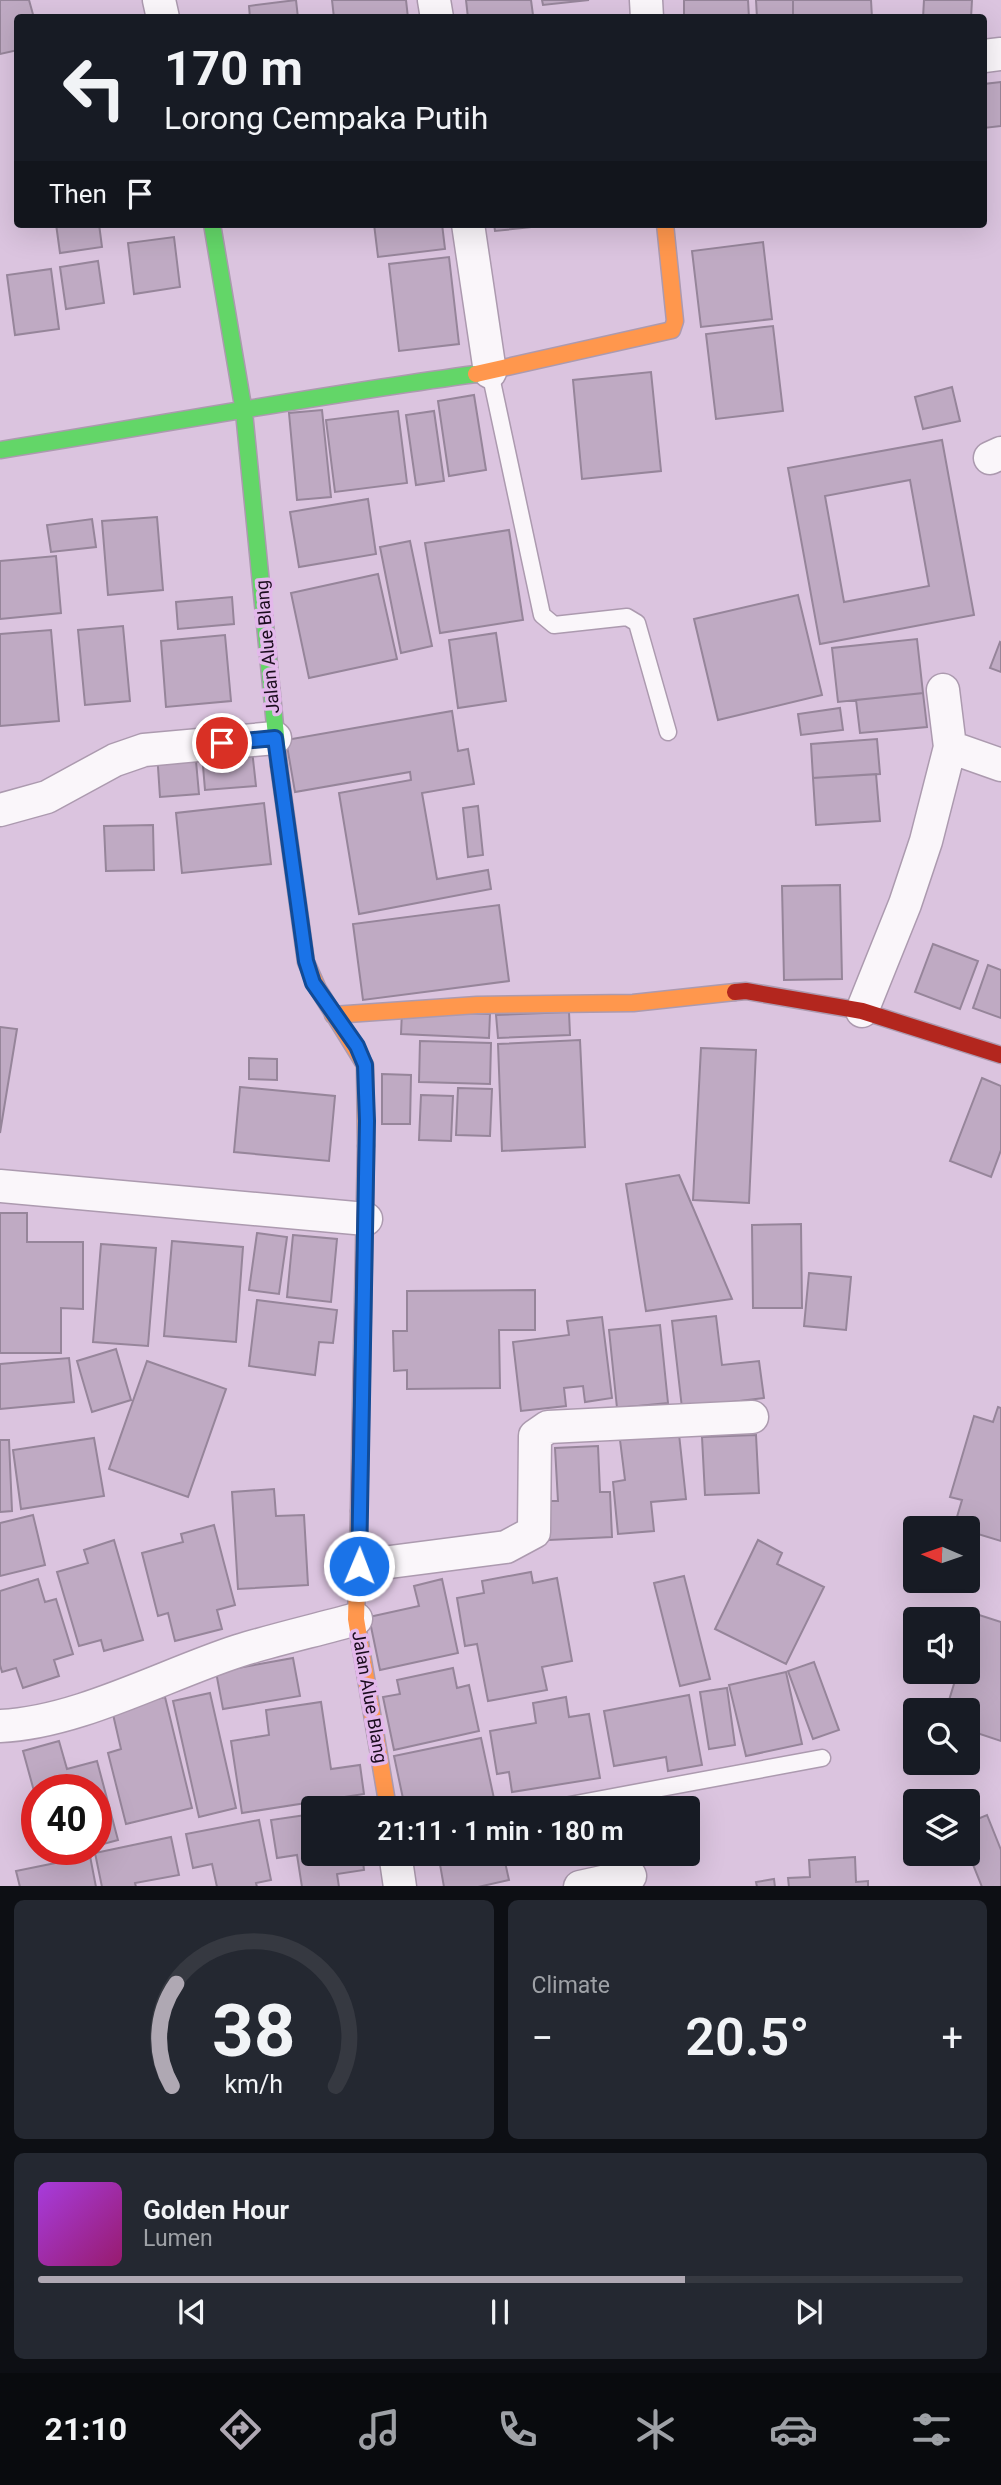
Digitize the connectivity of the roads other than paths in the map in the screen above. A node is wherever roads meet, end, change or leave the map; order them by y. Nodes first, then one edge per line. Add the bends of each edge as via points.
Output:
1 (213, 228) edge
2 (469, 228) edge
3 (665, 228) edge
4 (490, 372) junction
5 (244, 412) junction
6 (0, 450) edge
7 (943, 690) dead end
8 (668, 732) dead end
9 (275, 738) junction
10 (950, 747) junction
11 (1001, 765) edge
12 (0, 810) edge
13 (862, 1011) junction
14 (333, 1015) junction
15 (1001, 1055) edge
16 (0, 1186) edge
17 (366, 1219) junction
18 (752, 1417) dead end
19 (359, 1566) junction
20 (356, 1619) junction
21 (0, 1726) edge
22 (822, 1758) dead end
23 (386, 1796) edge
24 (618, 1796) edge
25 (398, 1866) edge
26 (630, 1876) dead end
27 (401, 1886) edge
28 (580, 1886) edge

1 - 5 street, Jalan Alue Blang
2 - 4 street
3 - 4 street via 675,321 672,330
4 - 5 street via 342,392
4 - 8 lane via 542,615 554,625 627,617 637,623
5 - 6 street
5 - 9 street, Jalan Alue Blang
7 - 10 street
9 - 12 street via 144,750 115,760 47,797
9 - 14 street, Jalan Alue Blang via 306,961 313,983
10 - 11 street
10 - 13 street via 905,904
13 - 14 street via 746,991 634,1003 477,1004
13 - 15 street
14 - 17 street, Jalan Alue Blang via 357,1046 365,1065
16 - 17 street
17 - 19 street, Jalan Alue Blang
18 - 19 street via 548,1427 535,1436 534,1532 506,1547
19 - 20 street, Jalan Alue Blang
20 - 21 street via 239,1651 58,1717
20 - 23 street, Jalan Alue Blang
22 - 24 lane
25 - 27 street
26 - 28 street

